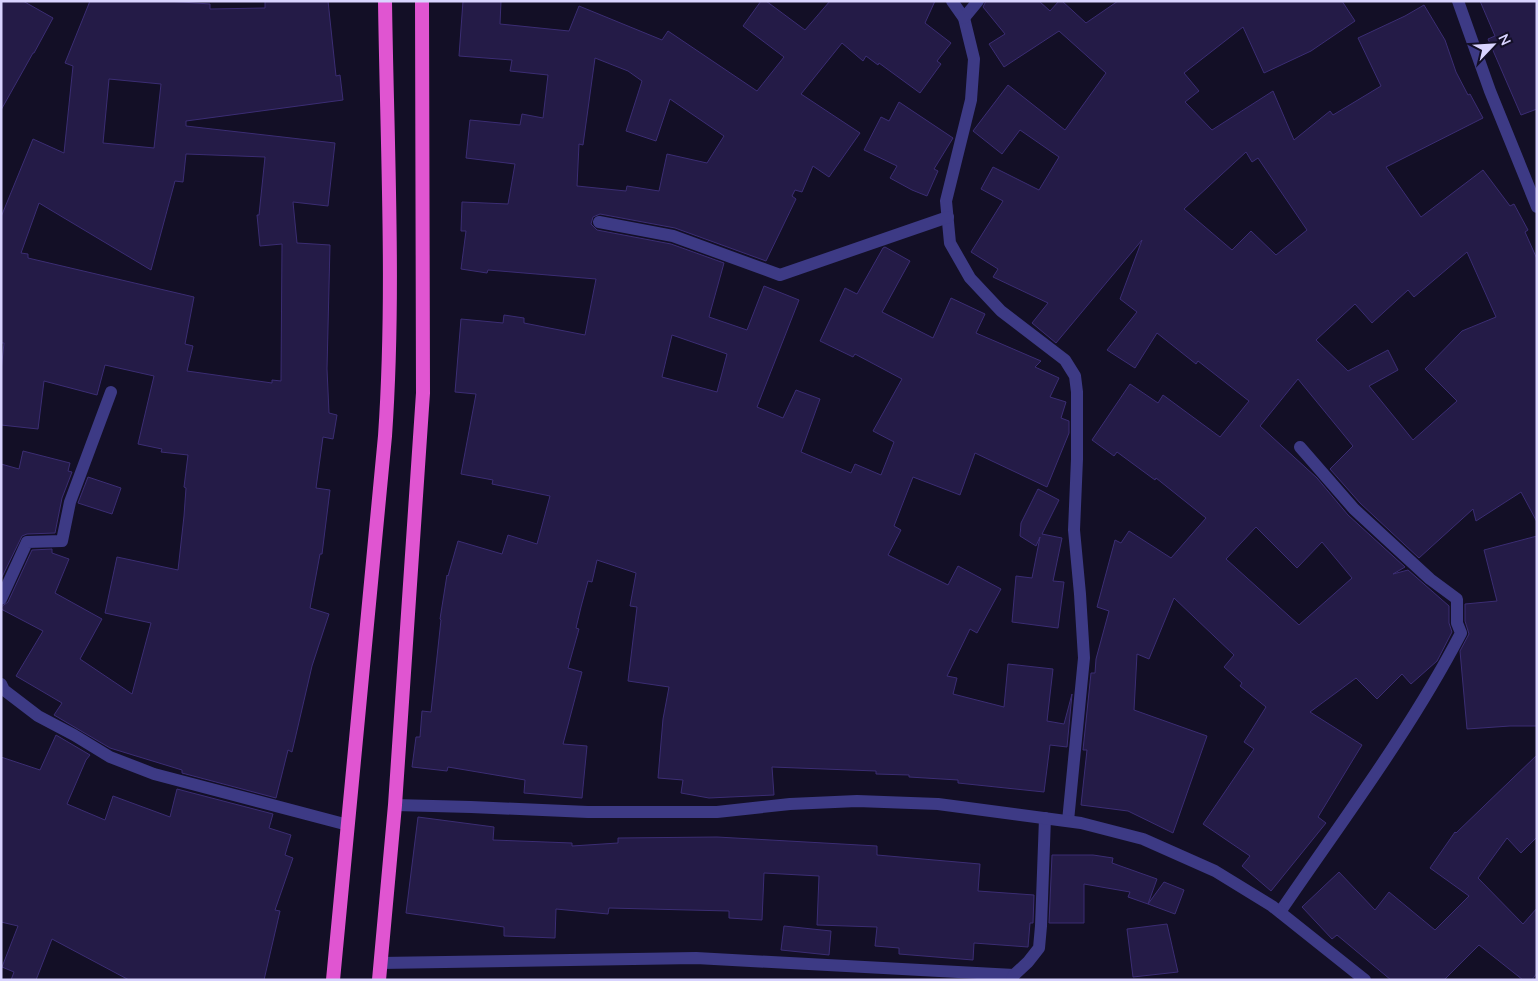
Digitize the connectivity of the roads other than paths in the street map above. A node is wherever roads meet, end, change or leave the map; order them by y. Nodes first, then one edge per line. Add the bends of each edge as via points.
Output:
1 (385, 1) edge
2 (422, 1) edge
3 (952, 1) edge
4 (978, 1) edge
5 (1458, 1) edge
6 (964, 18) junction
7 (1537, 206) edge
8 (948, 216) junction
9 (599, 222) dead end
10 (110, 392) dead end
11 (1300, 447) dead end
12 (1, 599) edge
13 (1, 684) edge
14 (395, 806) junction
15 (1045, 818) junction
16 (1068, 821) junction
17 (348, 825) junction
18 (1280, 912) junction
19 (380, 963) junction
20 (1013, 978) edge
21 (333, 980) edge
22 (379, 980) edge
23 (1365, 980) edge

1 - 17 highway via 390,372
2 - 14 highway via 423,393
3 - 6 street
4 - 6 street
5 - 7 street via 1490,91
6 - 8 street via 974,59 972,100 946,201
8 - 9 street via 780,275 673,236
8 - 16 street via 950,243 970,278 1001,311 1065,360 1075,376 1077,459 1074,530 1084,658
10 - 12 street via 70,502 62,540 27,542
11 - 18 street via 1354,509 1430,579 1457,599 1460,633 1446,662 1390,752
13 - 17 street via 4,690 38,716 110,758 154,774
14 - 15 street via 717,812 857,801 938,804
14 - 19 highway
15 - 16 street
15 - 20 street via 1039,948
16 - 18 street via 1143,839 1215,871
17 - 21 highway
18 - 23 street
19 - 20 street via 696,958
19 - 22 highway

